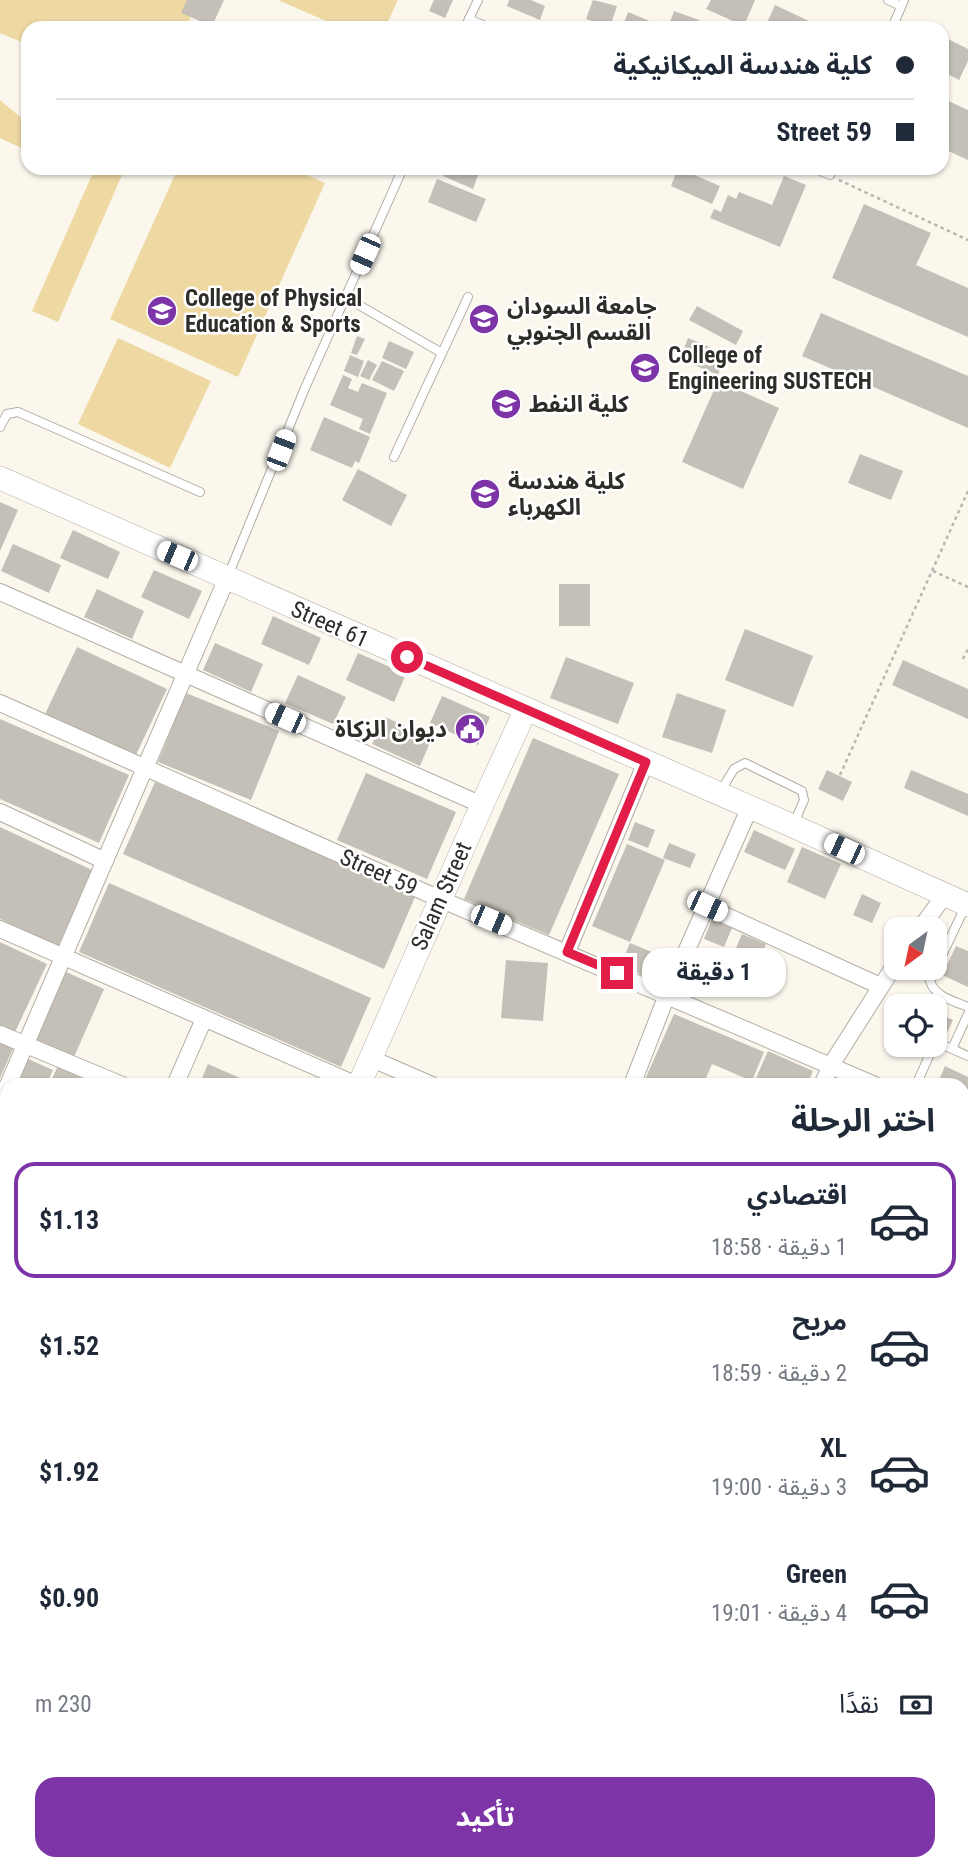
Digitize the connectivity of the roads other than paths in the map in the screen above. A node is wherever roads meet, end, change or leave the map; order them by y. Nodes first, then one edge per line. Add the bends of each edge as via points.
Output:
1 (478, 0) edge
2 (888, 0) edge
3 (903, 3) edge
4 (469, 19) joint
5 (474, 21) edge
6 (895, 21) edge
7 (400, 175) edge
8 (468, 296) dead end
9 (345, 297) junction
10 (442, 353) junction
11 (0, 427) edge
12 (394, 457) dead end
13 (0, 478) edge
14 (200, 492) dead end
15 (227, 578) junction
16 (0, 592) edge
17 (187, 675) junction
18 (0, 703) edge
19 (527, 709) junction
20 (646, 762) junction
21 (145, 768) junction
22 (719, 794) junction
23 (482, 805) junction
24 (750, 807) junction
25 (0, 812) edge
26 (793, 826) junction
27 (105, 861) junction
28 (944, 895) junction
29 (440, 899) junction
30 (967, 905) edge
31 (707, 906) junction
32 (928, 917) edge
33 (0, 929) edge
34 (567, 952) junction
35 (64, 958) junction
36 (884, 980) edge
37 (880, 986) junction
38 (667, 995) junction
39 (968, 1007) edge
40 (968, 1014) edge
41 (204, 1019) junction
42 (0, 1034) edge
43 (26, 1045) junction
44 (947, 1047) edge
45 (953, 1049) junction
46 (968, 1056) edge
47 (929, 1057) edge
48 (370, 1058) junction
49 (831, 1065) junction
50 (11, 1078) edge
51 (105, 1078) edge
52 (178, 1078) edge
53 (342, 1078) edge
54 (361, 1078) edge
55 (416, 1078) edge
56 (635, 1078) edge
57 (825, 1078) edge
58 (860, 1078) edge
59 (919, 1078) edge

1 - 4 lane
2 - 3 lane
3 - 6 lane
4 - 5 lane
7 - 9 lane
8 - 10 lane
9 - 10 lane
9 - 15 lane
10 - 12 lane
11 - 14 lane via 7,414 18,412
13 - 15 street, Street 61
15 - 17 street
15 - 19 street, Street 61
16 - 17 street
17 - 21 street
17 - 23 street
18 - 21 street, Street 59
19 - 20 street, Street 61
19 - 23 street, Salam Street
20 - 22 street, Street 61
20 - 34 street
21 - 27 street
21 - 29 street, Street 59
22 - 24 street, Street 61
22 - 26 lane via 734,769 745,764 802,791 804,800
23 - 29 street, Salam Street
24 - 26 street, Street 61
24 - 31 street
25 - 27 street
26 - 28 street, Street 61
27 - 35 street
28 - 30 street, Street 61
28 - 32 street
29 - 34 street, Street 59
29 - 48 street, Salam Street
30 - 39 lane via 930,981 932,989
31 - 37 street
31 - 38 street
33 - 35 street
34 - 38 street, Street 59
35 - 41 street
35 - 43 street
36 - 37 street
37 - 49 street
38 - 49 street, Street 59
38 - 56 street
40 - 45 lane
41 - 52 street
41 - 53 street
42 - 43 street
43 - 50 street
43 - 51 street
44 - 45 lane
45 - 46 lane
47 - 59 lane
48 - 54 street, Salam Street
48 - 55 street
49 - 57 street
49 - 58 street, Street 59

